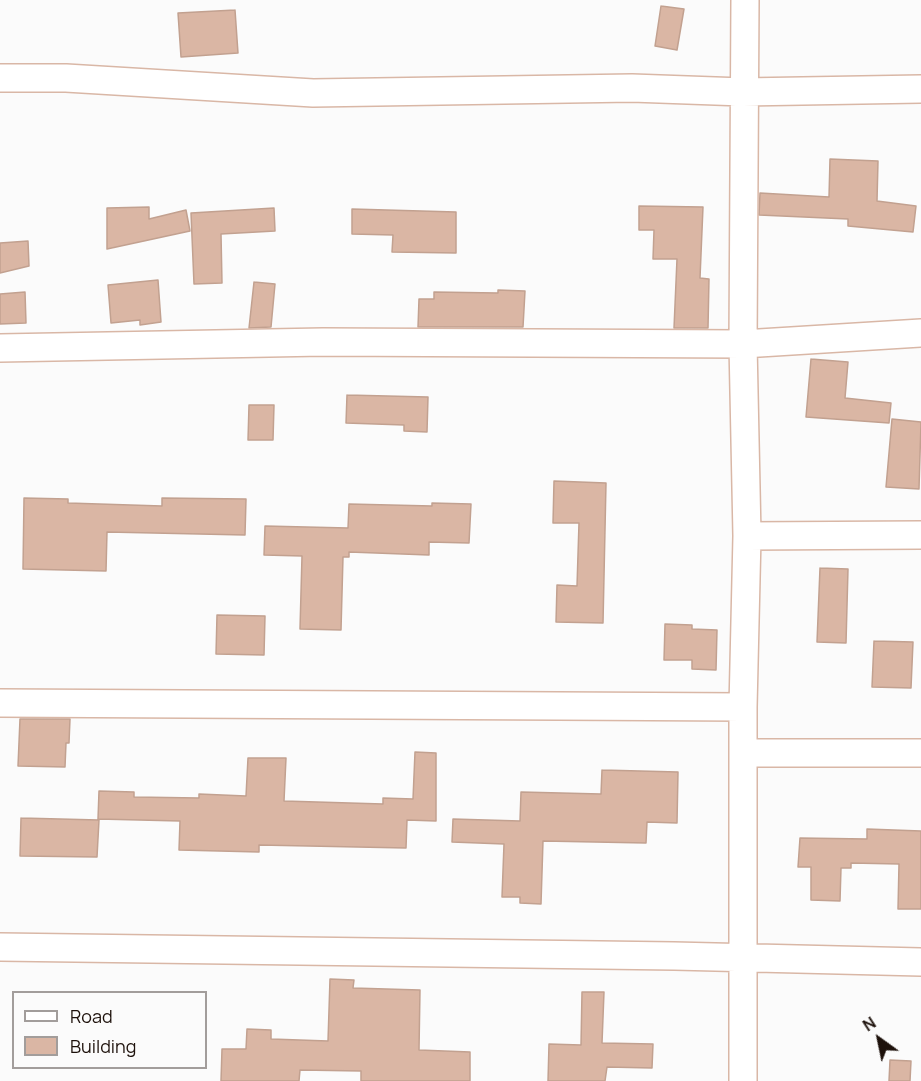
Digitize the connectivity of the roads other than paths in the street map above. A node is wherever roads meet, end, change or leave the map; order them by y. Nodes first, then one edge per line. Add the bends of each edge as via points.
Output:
1 (745, 0) edge
2 (0, 78) edge
3 (921, 89) edge
4 (743, 92) junction
5 (921, 333) edge
6 (743, 344) junction
7 (0, 348) edge
8 (921, 535) edge
9 (747, 536) junction
10 (0, 703) edge
11 (743, 707) junction
12 (743, 753) junction
13 (921, 753) edge
14 (0, 947) edge
15 (743, 957) junction
16 (921, 962) edge
17 (743, 1081) edge

1 - 4 street
2 - 4 street via 66,78 313,93 632,88
3 - 4 street
4 - 6 street
5 - 6 street
6 - 7 street via 323,342
6 - 9 street
8 - 9 street
9 - 11 street
10 - 11 street
11 - 12 street
12 - 13 street
12 - 15 street
14 - 15 street
15 - 16 street
15 - 17 street

